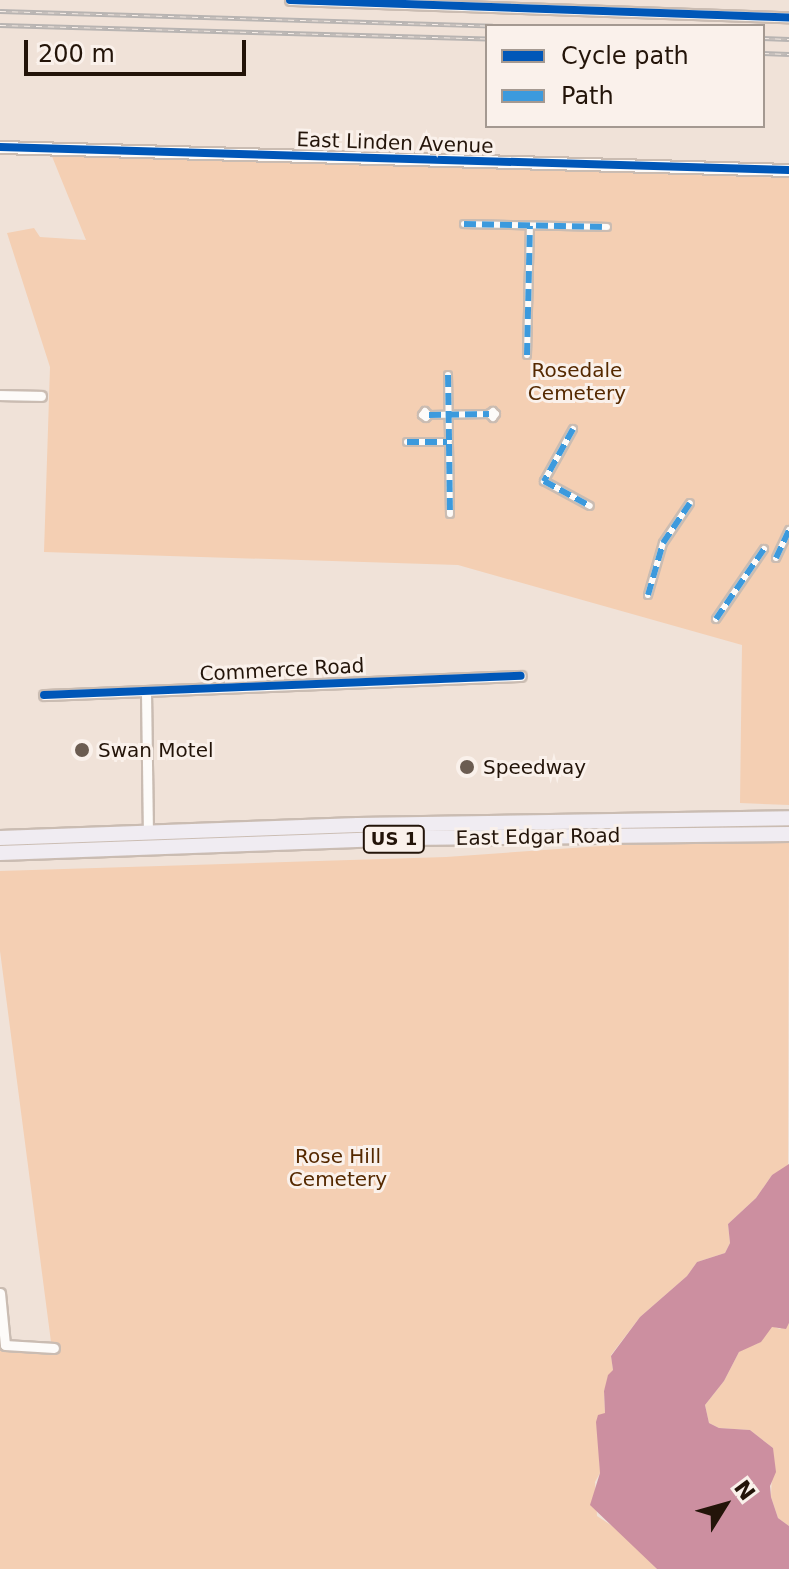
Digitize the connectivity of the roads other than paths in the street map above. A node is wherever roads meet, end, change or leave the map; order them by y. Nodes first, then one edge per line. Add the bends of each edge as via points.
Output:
1 (290, 0) edge
2 (462, 3) edge
3 (621, 5) edge
4 (789, 17) edge
5 (0, 147) edge
6 (789, 170) edge
7 (464, 224) dead end
8 (530, 226) junction
9 (607, 227) dead end
10 (527, 355) dead end
11 (448, 375) dead end
12 (0, 395) edge
13 (41, 396) dead end
14 (489, 414) dead end
15 (429, 415) dead end
16 (449, 415) junction
17 (573, 429) dead end
18 (407, 442) dead end
19 (448, 442) junction
20 (690, 503) dead end
21 (590, 506) dead end
22 (450, 514) dead end
23 (789, 530) edge
24 (764, 549) dead end
25 (776, 558) dead end
26 (648, 595) dead end
27 (716, 619) dead end
28 (521, 676) dead end
29 (146, 692) junction
30 (44, 695) dead end
31 (789, 818) edge
32 (148, 833) junction
33 (789, 834) edge
34 (0, 838) edge
35 (0, 853) edge
36 (0, 1293) edge
37 (54, 1348) dead end

1 - 2 street
2 - 3 street
3 - 4 street
5 - 6 street, East Linden Avenue
7 - 8 street
8 - 9 street
8 - 10 street
11 - 16 street
12 - 13 street
14 - 16 street
15 - 16 street
16 - 19 street
17 - 21 street via 544,481
18 - 19 street
19 - 22 street
20 - 26 street via 663,543
23 - 25 street
24 - 27 street
28 - 29 street, Commerce Road
29 - 30 street, Commerce Road
29 - 32 street
31 - 32 highway, East Edgar Road / US 1
32 - 34 highway, East Edgar Road / US 1
33 - 35 highway, East Edgar Road / US 1 via 405,838
36 - 37 street via 5,1345

